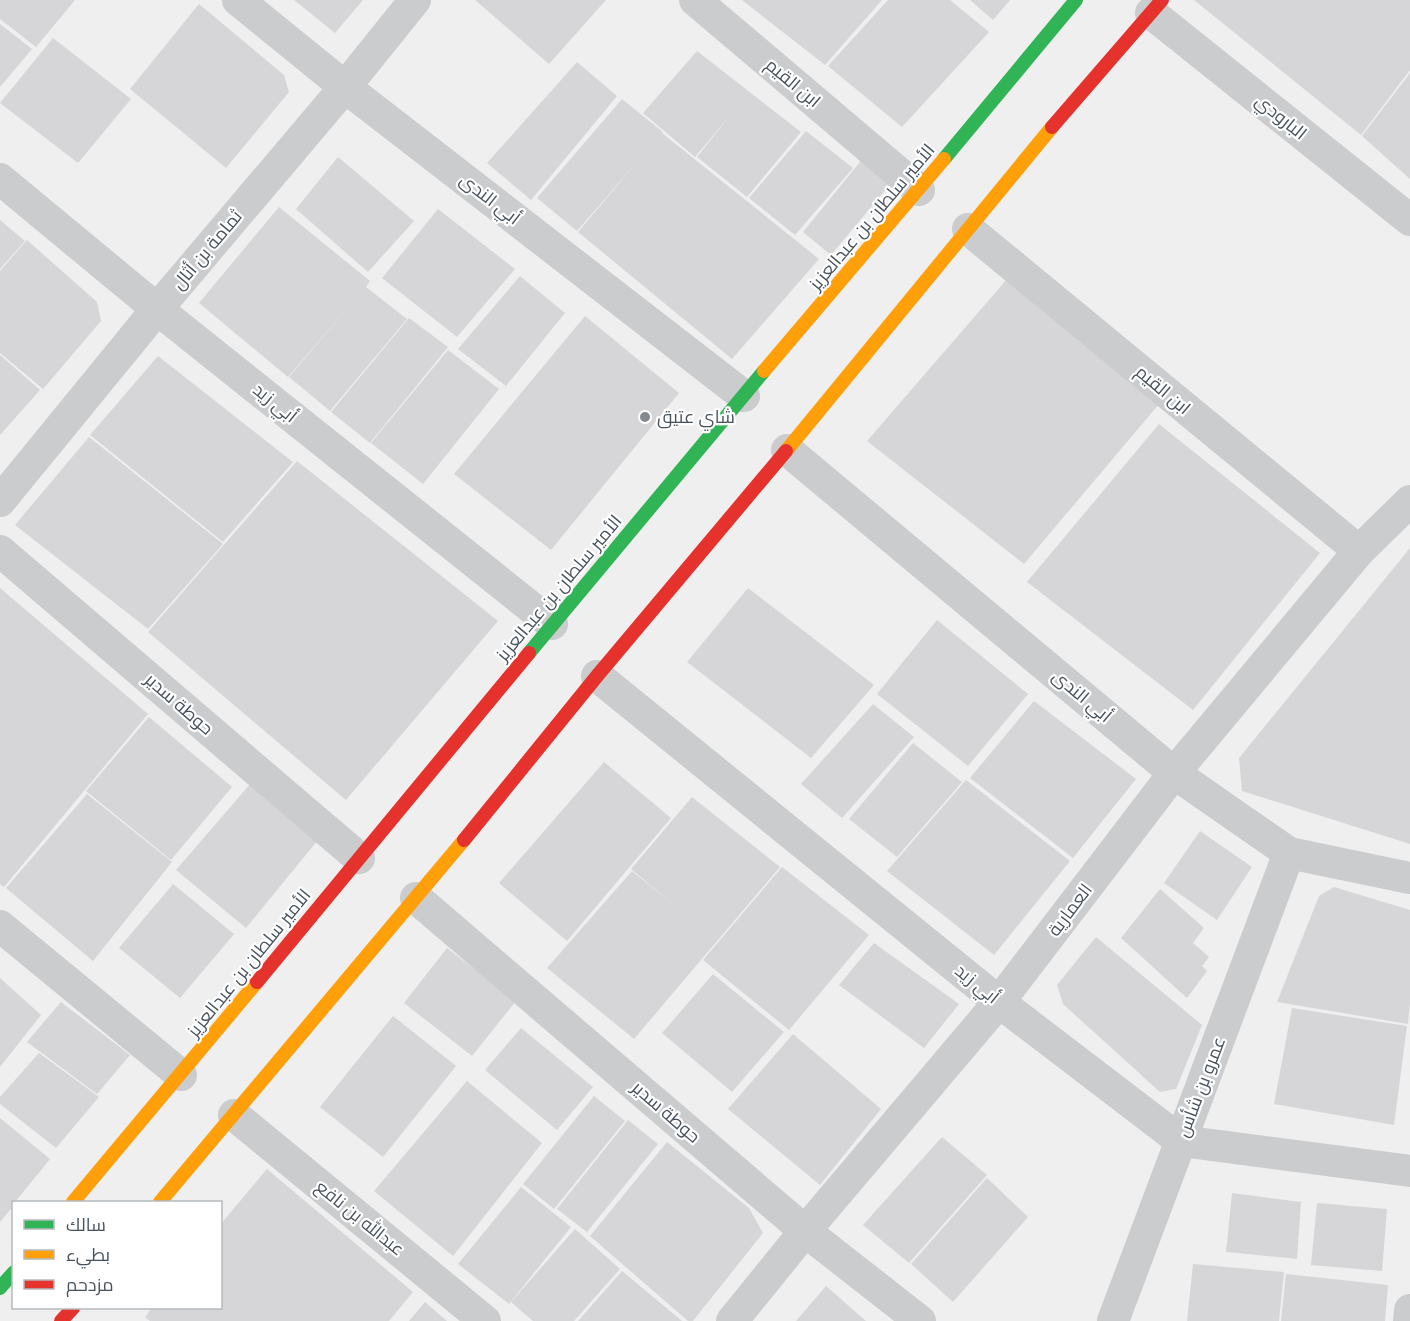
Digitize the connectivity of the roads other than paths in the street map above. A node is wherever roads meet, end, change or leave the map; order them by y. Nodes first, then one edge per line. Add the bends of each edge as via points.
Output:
1 (238, 0) edge
2 (415, 0) edge
3 (695, 0) edge
4 (1076, 0) edge
5 (1156, 6) edge
6 (345, 87) junction
7 (0, 179) edge
8 (919, 190) junction
9 (1410, 220) edge
10 (968, 229) junction
11 (157, 309) junction
12 (744, 396) junction
13 (787, 450) junction
14 (0, 501) edge
15 (1410, 501) edge
16 (0, 551) edge
17 (1359, 551) junction
18 (552, 624) junction
19 (597, 676) junction
20 (1174, 773) junction
21 (1289, 853) junction
22 (359, 858) junction
23 (1410, 878) edge
24 (416, 898) junction
25 (0, 926) edge
26 (999, 1002) junction
27 (181, 1075) junction
28 (234, 1115) junction
29 (1181, 1141) junction
30 (1410, 1171) edge
31 (75, 1201) edge
32 (162, 1201) edge
33 (805, 1231) junction
34 (12, 1274) edge
35 (0, 1288) edge
36 (72, 1309) edge
37 (1410, 1310) edge
38 (61, 1321) edge
39 (485, 1321) edge
40 (732, 1321) edge
41 (920, 1321) edge
42 (1113, 1321) edge
43 (1409, 1321) edge

1 - 6 street, أبي الندى
2 - 6 street, ثمامة بن أثال
3 - 8 street, ابن القيم
4 - 8 street, الأمير سلطان بن عبدالعزيز
5 - 9 street, البارودي
5 - 10 street
6 - 11 street, ثمامة بن أثال
6 - 12 street, أبي الندى
7 - 11 street, أبي زيد
8 - 12 street, الأمير سلطان بن عبدالعزيز
10 - 13 street
10 - 17 street, ابن القيم
11 - 14 street, ثمامة بن أثال
11 - 18 street, أبي زيد
12 - 18 street, الأمير سلطان بن عبدالعزيز
13 - 19 street
13 - 20 street, أبي الندى
15 - 17 street, العمارية
16 - 22 street, حوطة سدير
17 - 20 street, العمارية
18 - 22 street, الأمير سلطان بن عبدالعزيز
19 - 24 street
19 - 26 street, أبي زيد
20 - 21 street, أبي الندى
20 - 26 street, العمارية
21 - 23 street, أبي الندى
21 - 29 street, عمرو بن شأس
22 - 27 street, الأمير سلطان بن عبدالعزيز
24 - 28 street
24 - 33 street, حوطة سدير
25 - 27 street
26 - 29 street, أبي زيد
26 - 33 street, العمارية
27 - 31 street, الأمير سلطان بن عبدالعزيز
28 - 32 street
28 - 39 street, عبدالله بن نافع
29 - 30 street, أبي زيد
29 - 42 street, عمرو بن شأس
33 - 40 street, العمارية
33 - 41 street, حوطة سدير
34 - 35 street
36 - 38 street
37 - 43 street

